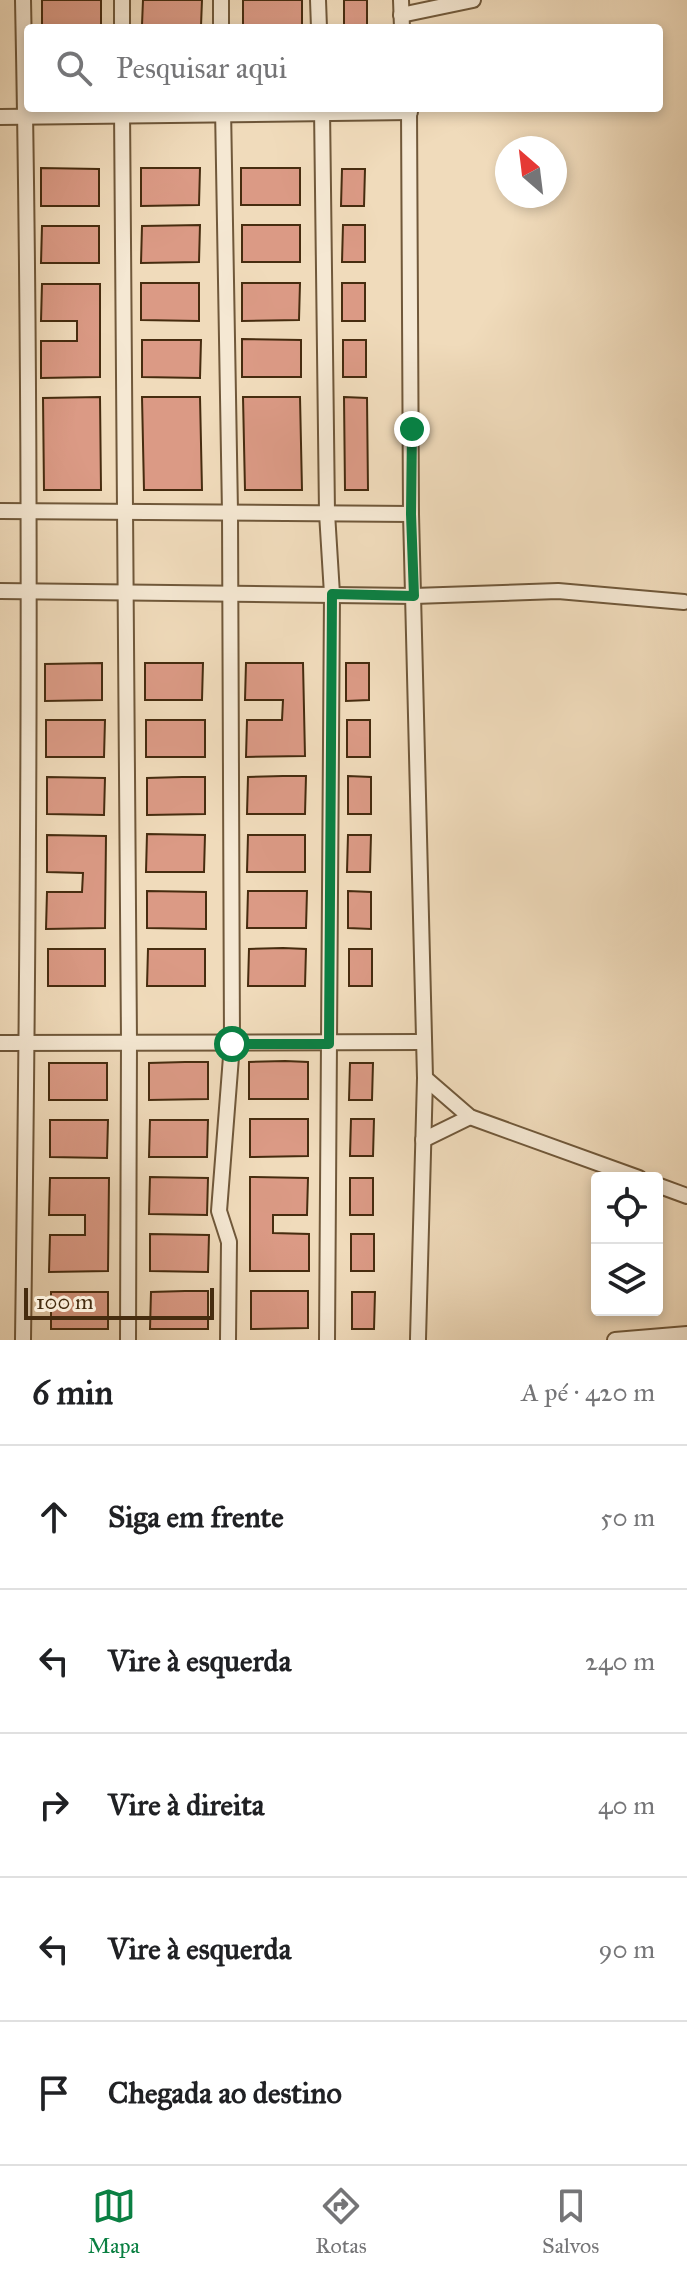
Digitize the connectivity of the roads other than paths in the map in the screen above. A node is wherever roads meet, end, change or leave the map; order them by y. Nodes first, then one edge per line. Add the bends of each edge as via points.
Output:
1 (23, 0) edge
2 (122, 0) edge
3 (221, 0) edge
4 (318, 0) edge
5 (473, 0) edge
6 (401, 14) edge
7 (122, 24) edge
8 (221, 24) edge
9 (319, 24) edge
10 (24, 58) edge
11 (25, 112) edge
12 (122, 112) edge
13 (223, 112) edge
14 (322, 112) edge
15 (410, 112) edge
16 (0, 117) edge
17 (25, 117) junction
18 (0, 511) edge
19 (27, 511) junction
20 (125, 512) junction
21 (230, 512) junction
22 (327, 513) junction
23 (411, 514) junction
24 (0, 591) edge
25 (27, 591) junction
26 (126, 592) junction
27 (332, 594) junction
28 (230, 596) junction
29 (414, 596) junction
30 (684, 602) dead end
31 (27, 1042) junction
32 (129, 1042) junction
33 (422, 1042) junction
34 (0, 1043) edge
35 (232, 1044) junction
36 (329, 1044) junction
37 (425, 1078) junction
38 (470, 1117) junction
39 (423, 1140) junction
40 (622, 1172) edge
41 (663, 1187) edge
42 (687, 1196) edge
43 (687, 1334) edge
44 (23, 1340) edge
45 (128, 1340) edge
46 (228, 1340) edge
47 (327, 1340) edge
48 (420, 1340) edge
49 (615, 1340) edge

1 - 10 street
2 - 7 street
3 - 8 street
4 - 9 street
5 - 6 street
11 - 17 street
12 - 17 street
12 - 20 street
13 - 21 street
14 - 22 street
15 - 23 street
16 - 17 street
17 - 19 street
18 - 19 street
19 - 20 street
19 - 25 street
20 - 21 street
20 - 26 street
21 - 22 street
21 - 28 street
22 - 23 street
22 - 27 street
23 - 29 street
24 - 25 street
25 - 26 street
25 - 31 street
26 - 28 street
26 - 32 street
27 - 28 street
27 - 29 street
27 - 36 street
28 - 35 street
29 - 30 street via 558,591
29 - 33 street
31 - 32 street
31 - 34 street
31 - 44 street
32 - 35 street
32 - 45 street
33 - 36 street
33 - 37 street
35 - 36 street
35 - 46 street via 219,1211 229,1242
36 - 47 street
37 - 38 street
37 - 39 street
38 - 39 street
38 - 40 street
39 - 48 street
41 - 42 street
43 - 49 street

